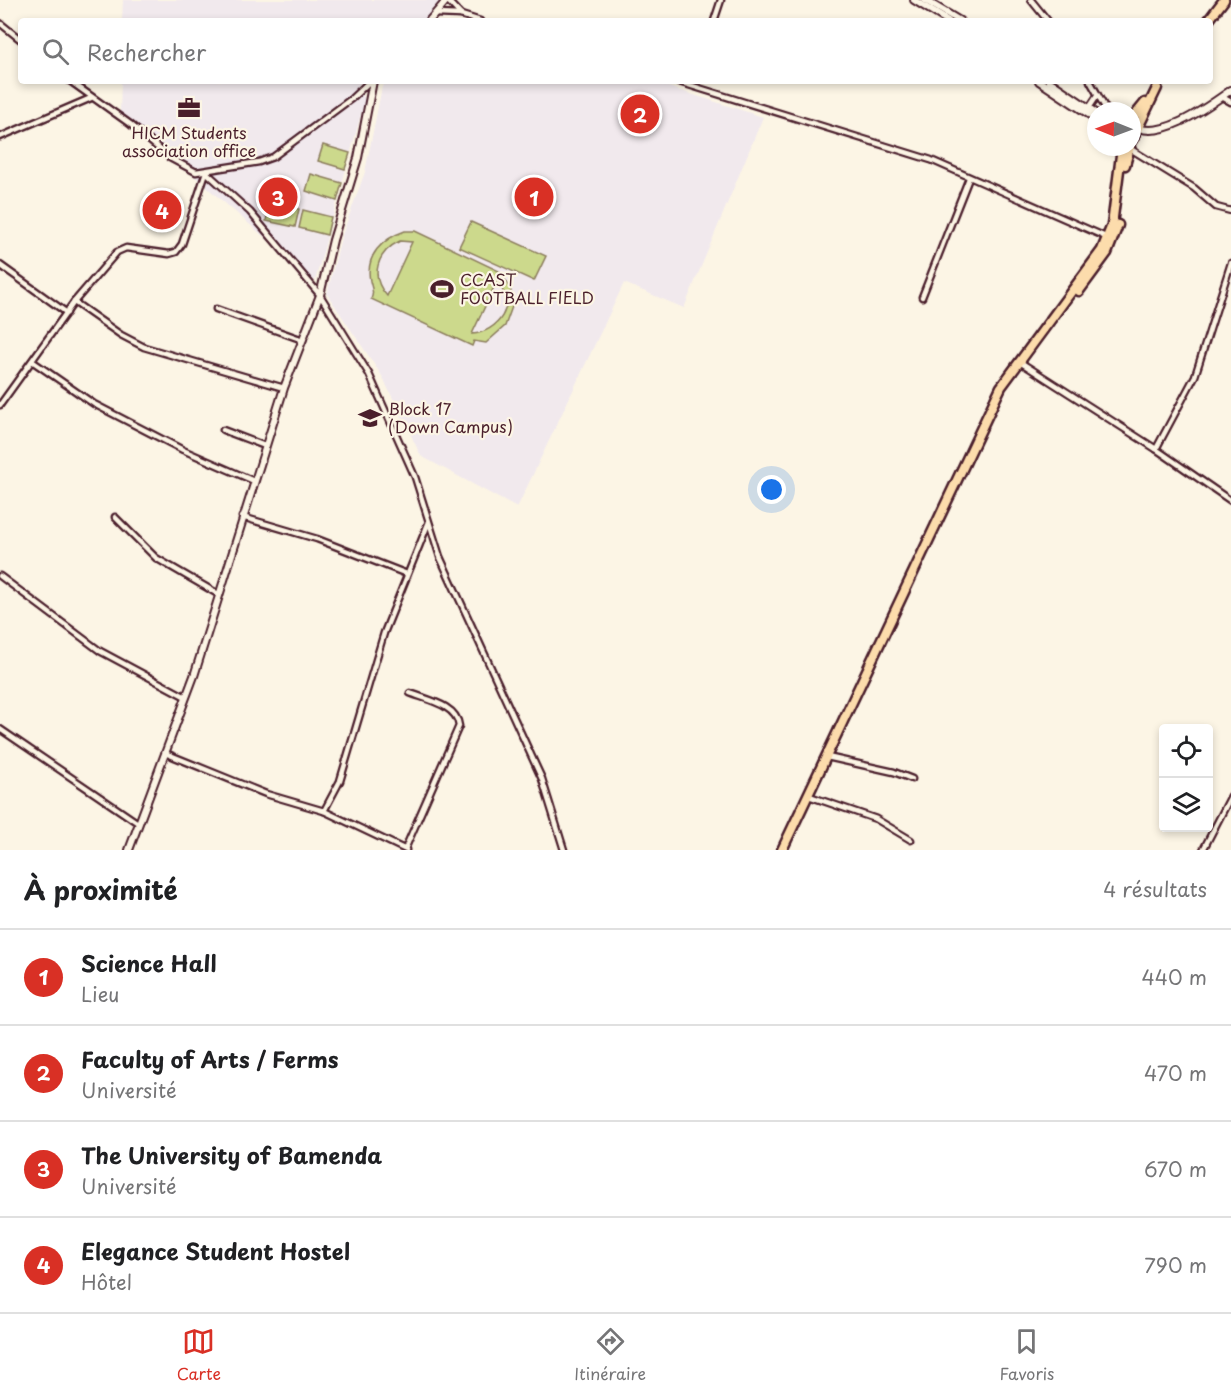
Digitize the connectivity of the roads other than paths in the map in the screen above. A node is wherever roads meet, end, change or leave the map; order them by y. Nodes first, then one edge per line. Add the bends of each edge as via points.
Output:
1 (447, 0) edge
2 (721, 0) edge
3 (914, 0) edge
4 (925, 0) edge
5 (1031, 0) edge
6 (1224, 0) edge
7 (934, 2) edge
8 (436, 14) junction
9 (461, 15) junction
10 (432, 18) edge
11 (470, 18) edge
12 (715, 18) edge
13 (943, 18) edge
14 (956, 18) edge
15 (1046, 18) edge
16 (1210, 18) edge
17 (0, 23) edge
18 (18, 38) edge
19 (74, 84) edge
20 (368, 84) edge
21 (371, 84) edge
22 (695, 84) edge
23 (1044, 84) edge
24 (1053, 84) edge
25 (1091, 84) edge
26 (1159, 84) edge
27 (1231, 90) edge
28 (1097, 96) junction
29 (1222, 96) junction
30 (91, 98) junction
31 (1093, 102) edge
32 (1101, 102) edge
33 (1231, 102) edge
34 (1087, 107) edge
35 (1141, 112) edge
36 (1087, 113) edge
37 (1141, 126) edge
38 (0, 137) edge
39 (1141, 154) edge
40 (1122, 156) edge
41 (1128, 156) edge
42 (206, 172) junction
43 (969, 178) junction
44 (1231, 211) edge
45 (1110, 240) junction
46 (1231, 263) edge
47 (0, 265) edge
48 (320, 295) junction
49 (922, 297) dead end
50 (75, 302) junction
51 (216, 309) dead end
52 (67, 313) junction
53 (303, 340) junction
54 (32, 361) junction
55 (1018, 361) junction
56 (284, 388) junction
57 (0, 405) edge
58 (223, 430) dead end
59 (265, 446) junction
60 (1156, 449) junction
61 (254, 481) junction
62 (1231, 501) edge
63 (115, 517) dead end
64 (242, 517) junction
65 (428, 524) junction
66 (407, 573) junction
67 (0, 576) edge
68 (218, 594) junction
69 (410, 693) dead end
70 (186, 696) junction
71 (0, 729) edge
72 (165, 753) junction
73 (827, 757) junction
74 (912, 779) dead end
75 (809, 796) junction
76 (1231, 796) edge
77 (324, 811) junction
78 (138, 824) junction
79 (911, 840) dead end
80 (129, 850) edge
81 (405, 850) edge
82 (564, 850) edge
83 (782, 850) edge
84 (1203, 850) edge

1 - 8 street
1 - 9 street
2 - 12 street
3 - 13 street
4 - 7 street
5 - 15 street
6 - 16 highway
7 - 14 street
8 - 9 street
8 - 10 street
9 - 11 street
17 - 18 street
19 - 30 street
20 - 42 street via 273,157
21 - 48 street via 358,158
22 - 43 street via 931,160
23 - 36 street
24 - 34 street
25 - 28 street
26 - 35 highway
27 - 29 street
28 - 31 street
28 - 32 street
29 - 33 street
29 - 37 street via 1184,121 1156,129
30 - 38 street
30 - 42 street via 170,158 196,172
39 - 44 street via 1216,207
40 - 45 highway
41 - 45 highway
42 - 48 street via 250,212
42 - 50 street via 176,252 126,248 117,252
43 - 45 street
43 - 49 street
45 - 55 highway
46 - 60 street via 1195,376
47 - 52 street
48 - 53 street
48 - 65 street via 369,374 415,477
50 - 52 street
50 - 56 street via 144,347
51 - 53 street
52 - 54 street
53 - 56 street
54 - 57 street
54 - 61 street via 94,404
55 - 60 street
55 - 73 highway via 1001,387
56 - 59 street
58 - 59 street
59 - 61 street
60 - 62 street
61 - 64 street
63 - 68 street via 156,558
64 - 66 street via 317,539
64 - 68 street
65 - 66 street
65 - 82 street via 542,779
66 - 77 street via 371,673 346,762
67 - 70 street via 100,651
68 - 70 street
69 - 81 street via 452,710 459,726
70 - 72 street
71 - 78 street
72 - 77 street via 266,794
72 - 78 street
73 - 74 street
73 - 75 highway
75 - 79 street via 876,819
75 - 83 highway
76 - 84 street
77 - 81 street
78 - 80 street

